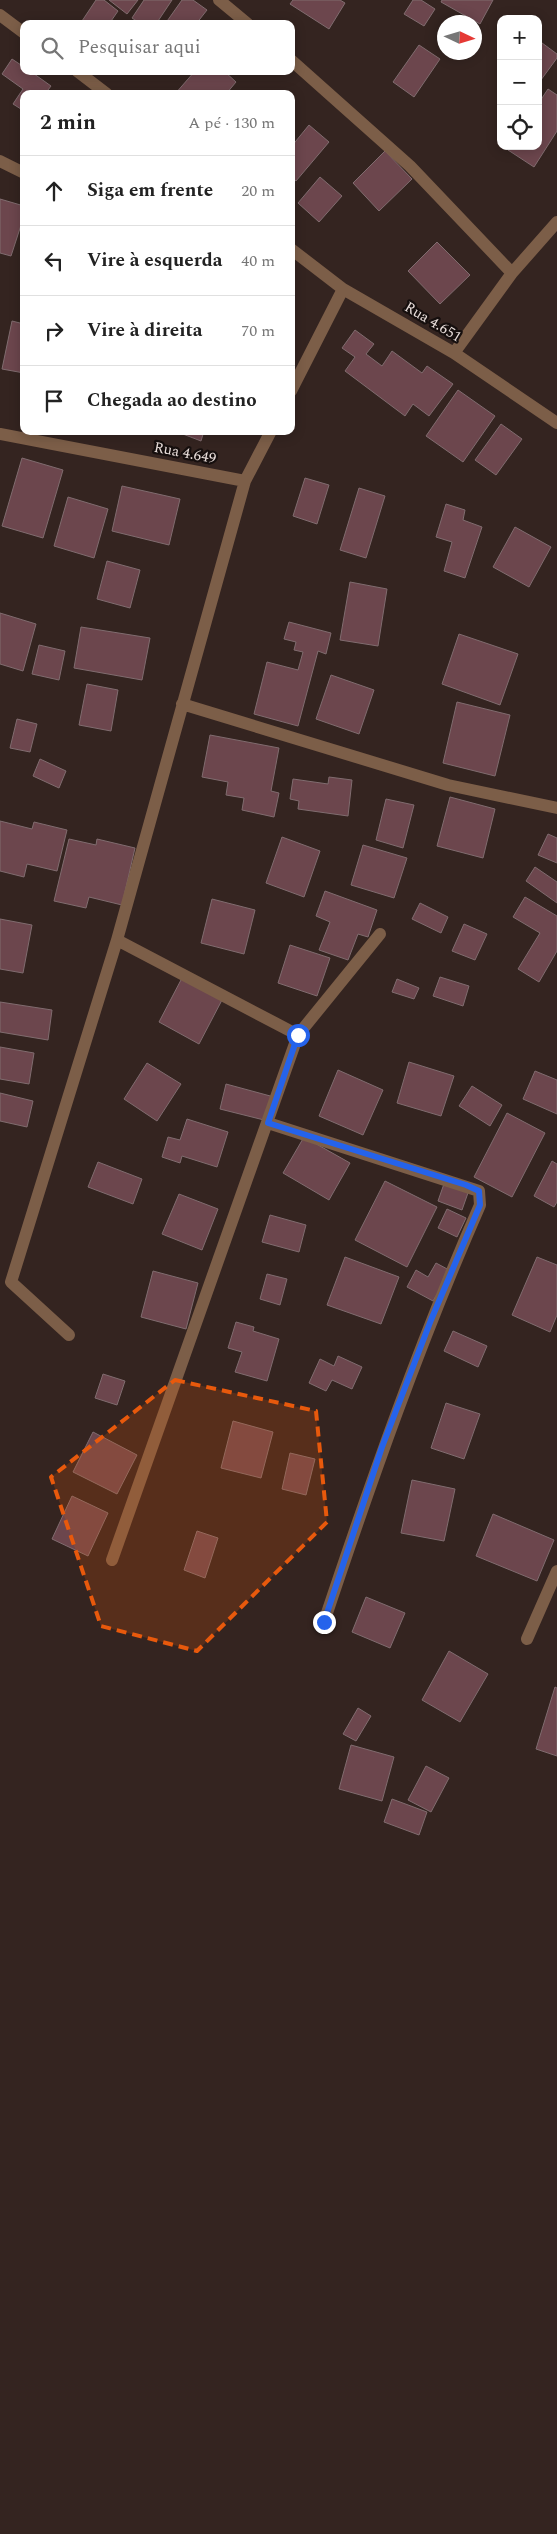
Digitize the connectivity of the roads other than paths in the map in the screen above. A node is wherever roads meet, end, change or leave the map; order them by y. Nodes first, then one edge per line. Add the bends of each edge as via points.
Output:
1 (219, 0) edge
2 (0, 15) edge
3 (243, 20) edge
4 (20, 30) edge
5 (295, 64) edge
6 (82, 75) edge
7 (102, 90) edge
8 (0, 161) edge
9 (20, 171) edge
10 (557, 222) edge
11 (295, 252) edge
12 (512, 273) junction
13 (343, 289) junction
14 (454, 353) junction
15 (295, 383) edge
16 (557, 423) edge
17 (0, 434) edge
18 (269, 435) edge
19 (246, 481) junction
20 (182, 704) junction
21 (557, 808) edge
22 (380, 934) dead end
23 (117, 940) junction
24 (298, 1035) junction
25 (268, 1123) junction
26 (6, 1281) edge
27 (69, 1335) dead end
28 (112, 1560) dead end
29 (557, 1571) edge
30 (324, 1622) dead end
31 (527, 1639) dead end

1 - 3 street
2 - 4 street
5 - 12 street via 410,166
6 - 7 street
8 - 9 street
10 - 12 street
11 - 13 street, Rua 4.651
12 - 14 street
13 - 14 street, Rua 4.651
13 - 15 street
14 - 16 street, Rua 4.651
17 - 19 street, Rua 4.649
18 - 19 street
19 - 20 street
20 - 21 street via 448,785
20 - 23 street
22 - 24 street
23 - 24 street
23 - 26 street
24 - 25 street
25 - 28 street
25 - 30 street via 479,1191 480,1205 382,1447
26 - 27 street
29 - 31 street

